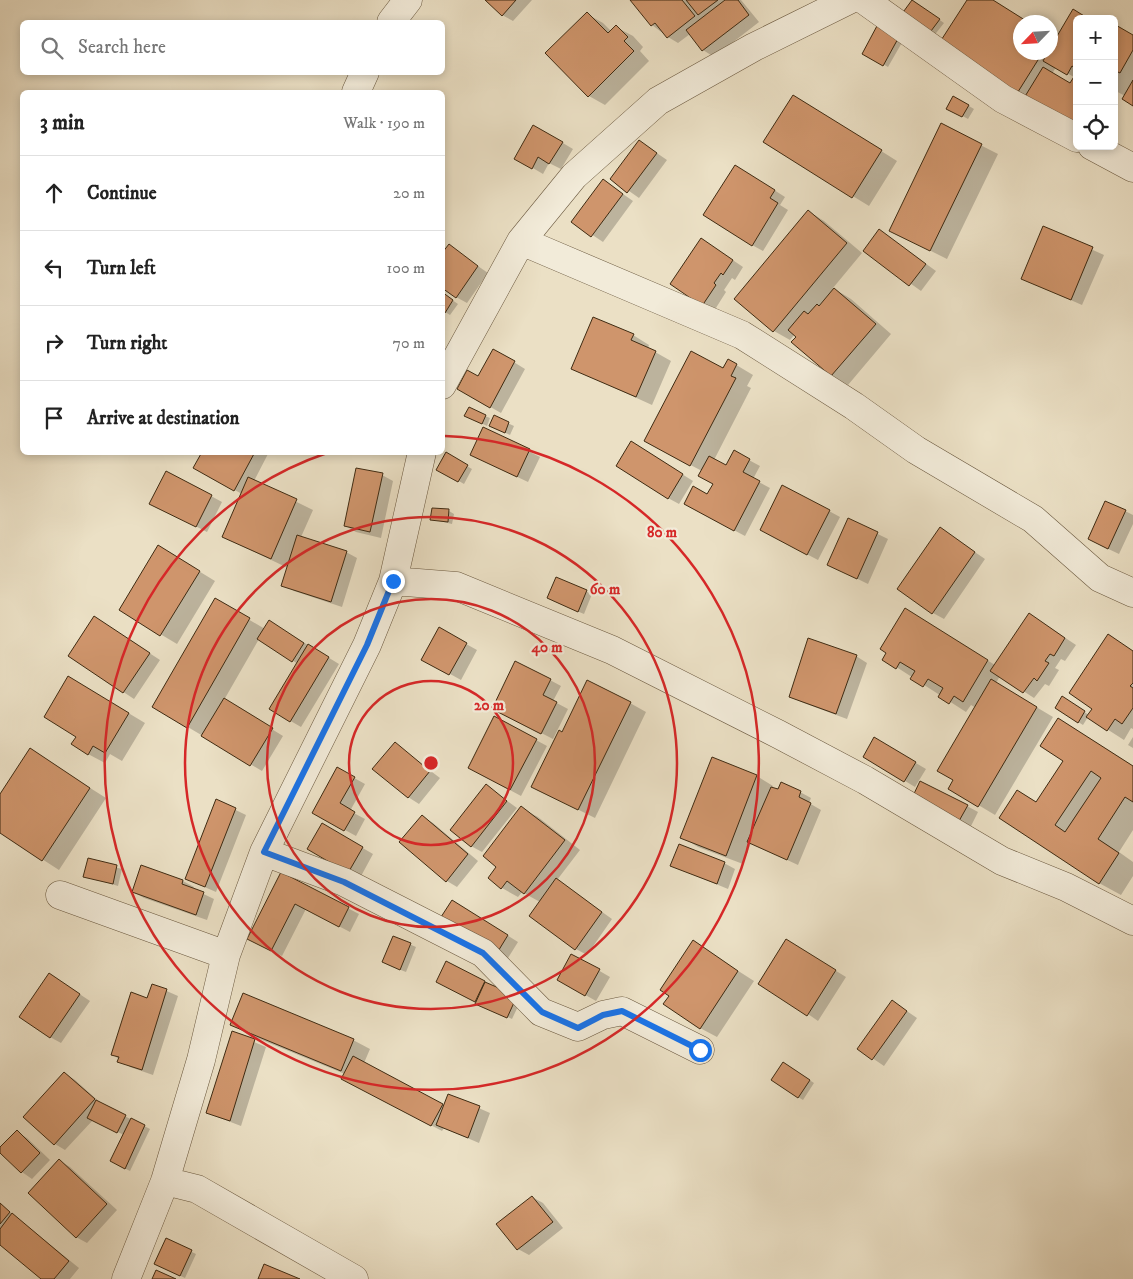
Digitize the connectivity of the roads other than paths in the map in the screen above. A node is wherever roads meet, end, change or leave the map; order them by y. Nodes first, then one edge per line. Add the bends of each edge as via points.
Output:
1 (408, 0) edge
2 (850, 0) edge
3 (864, 0) edge
4 (393, 20) edge
5 (364, 75) edge
6 (357, 90) edge
7 (1073, 136) edge
8 (1099, 150) edge
9 (1133, 168) edge
10 (522, 241) junction
11 (445, 380) edge
12 (421, 455) edge
13 (393, 581) junction
14 (1133, 593) edge
15 (264, 852) junction
16 (60, 895) dead end
17 (1133, 921) edge
18 (226, 954) junction
19 (700, 1050) dead end
20 (165, 1181) junction
21 (126, 1279) edge
22 (354, 1279) edge

1 - 4 street
2 - 10 street via 754,47 658,101 574,176
3 - 7 street via 1002,99
5 - 6 street
8 - 9 street
10 - 11 street
10 - 14 street via 742,336 854,406 916,450 1033,519 1100,578
12 - 13 street
13 - 15 street via 367,645
13 - 17 street via 456,586 612,650 865,780 1002,861 1066,886
15 - 18 street
15 - 19 street via 344,882 483,953 542,1012 578,1028 603,1015 622,1011
16 - 18 street
18 - 20 street via 201,1060
20 - 21 street
20 - 22 street via 197,1189

